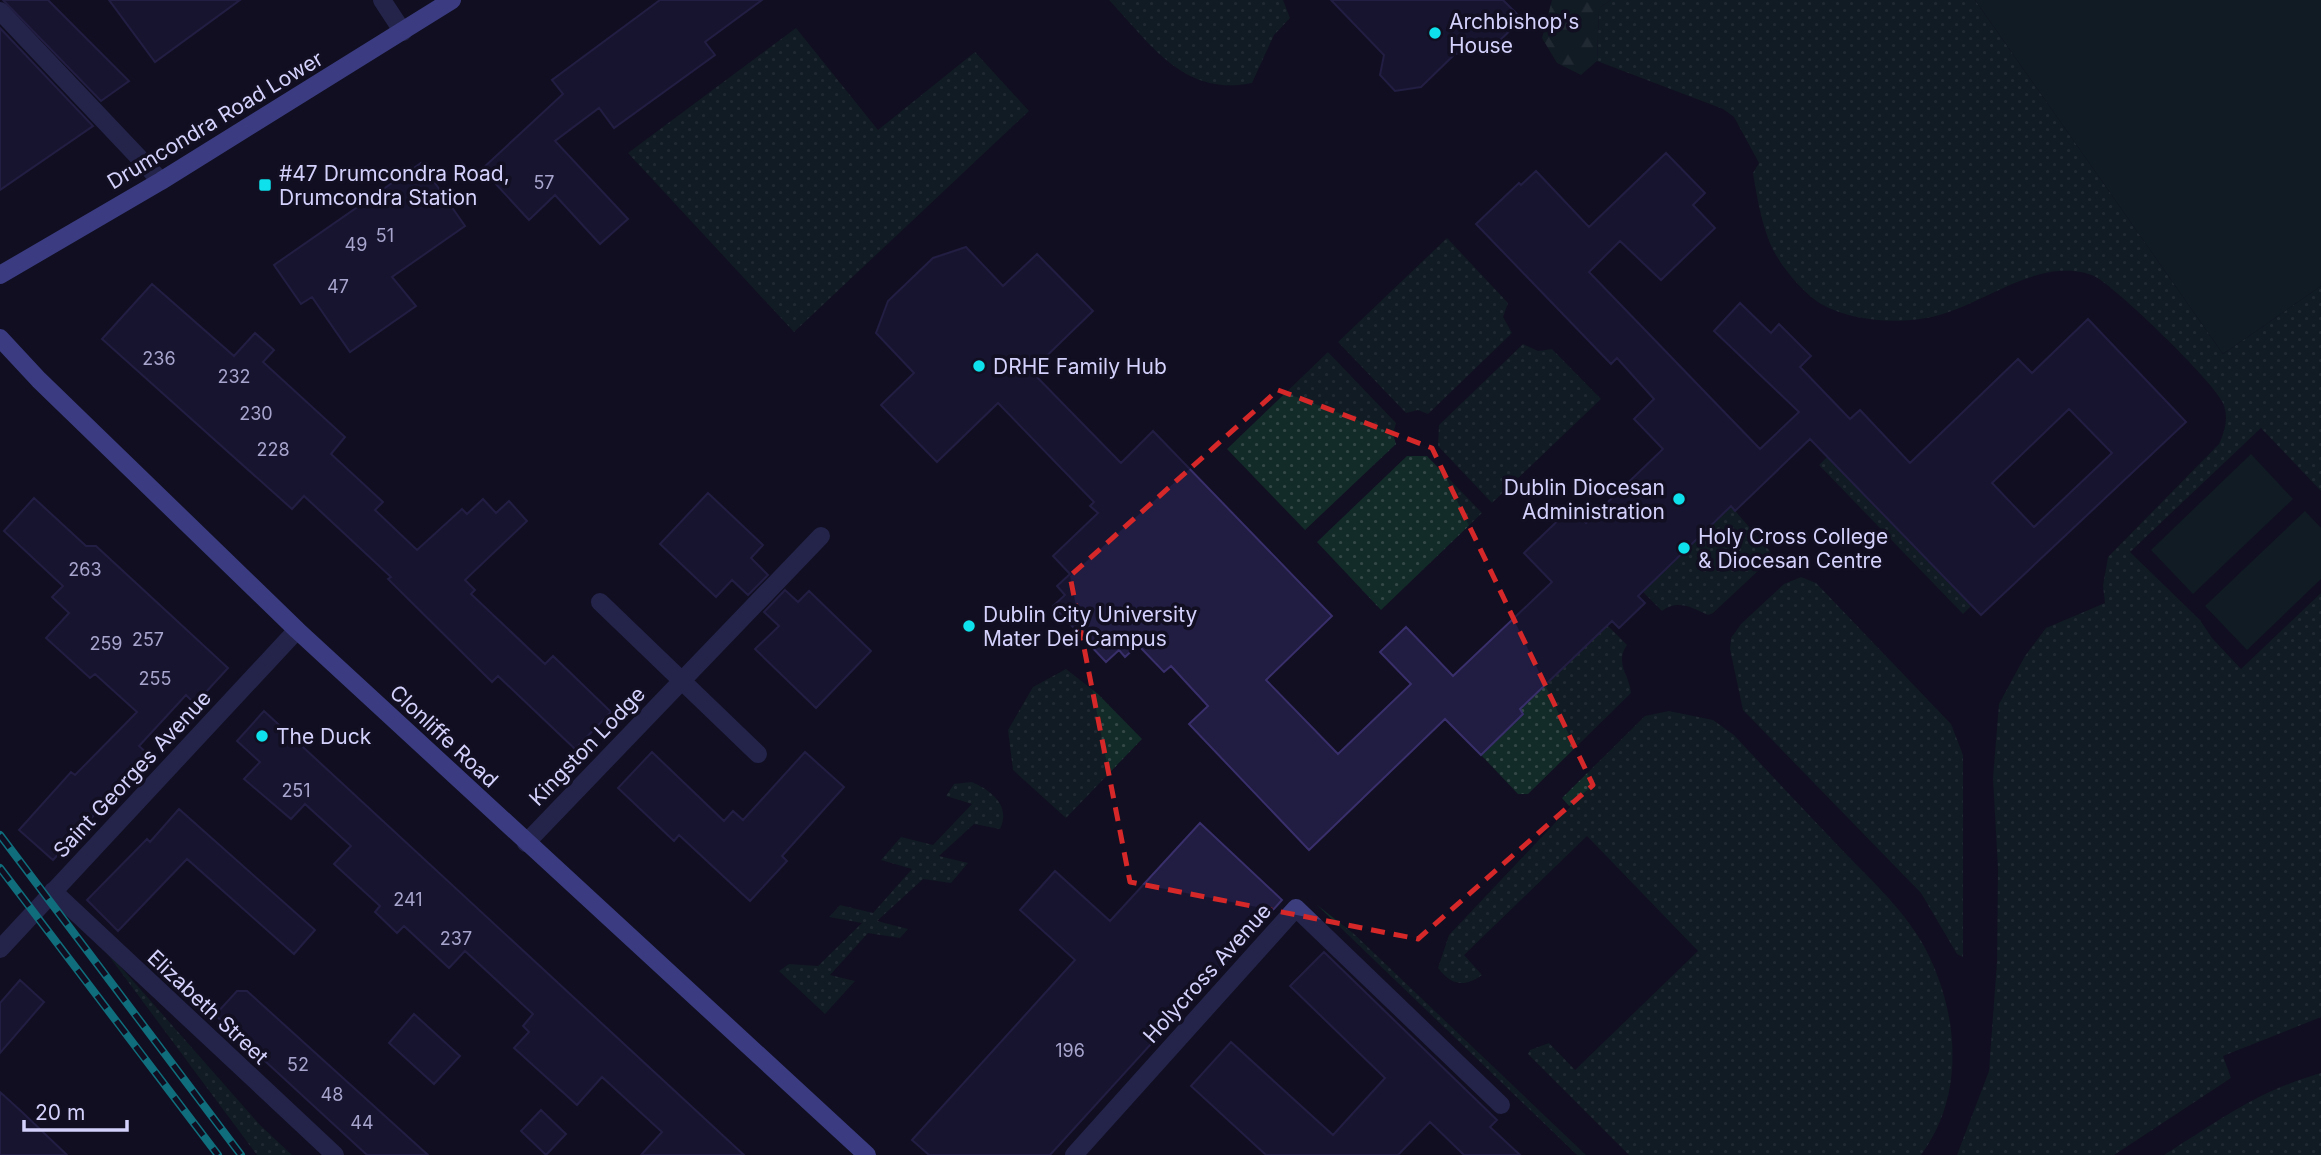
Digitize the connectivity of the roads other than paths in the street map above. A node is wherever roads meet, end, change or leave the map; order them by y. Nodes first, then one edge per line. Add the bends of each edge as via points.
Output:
1 (382, 0) edge
2 (452, 0) edge
3 (0, 10) edge
4 (403, 32) junction
5 (162, 181) junction
6 (0, 275) edge
7 (0, 338) edge
8 (821, 536) dead end
9 (600, 602) dead end
10 (297, 630) junction
11 (682, 680) junction
12 (758, 754) dead end
13 (526, 844) junction
14 (53, 891) junction
15 (0, 949) edge
16 (1501, 1105) dead end
17 (335, 1155) edge
18 (867, 1155) edge
19 (1074, 1155) edge

1 - 4 street
2 - 4 main road, Drumcondra Road Lower
3 - 5 street
4 - 5 main road, Drumcondra Road Lower
5 - 6 main road, Drumcondra Road Lower
7 - 10 main road, Clonliffe Road
8 - 11 street, Kingston Lodge
9 - 11 street
10 - 13 main road, Clonliffe Road
10 - 14 street, Saint Georges Avenue
11 - 12 street
11 - 13 street, Kingston Lodge
13 - 18 main road, Clonliffe Road
14 - 15 street, Saint Georges Avenue
14 - 17 street, Elizabeth Street
16 - 19 street, Holycross Avenue via 1296,908

